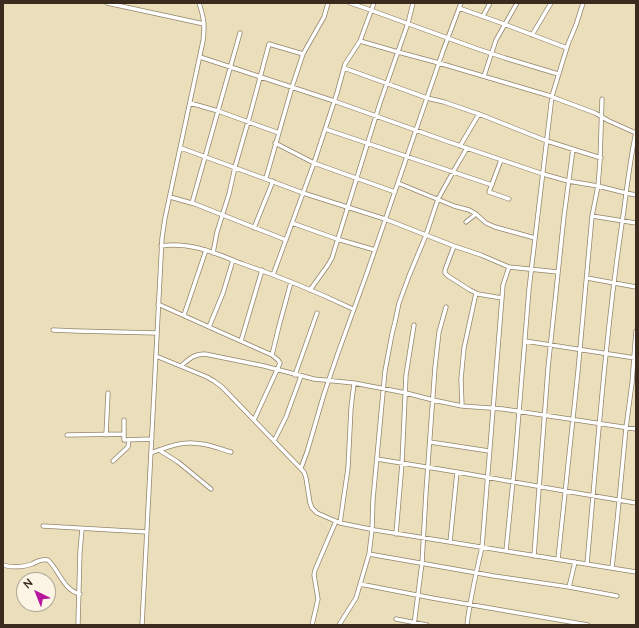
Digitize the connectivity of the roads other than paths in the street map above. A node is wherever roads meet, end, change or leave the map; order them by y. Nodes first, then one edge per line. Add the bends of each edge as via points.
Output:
1 (107, 3) edge
2 (112, 3) edge
3 (199, 3) edge
4 (328, 3) edge
5 (350, 3) edge
6 (374, 3) edge
7 (414, 3) edge
8 (461, 3) edge
9 (490, 3) edge
10 (517, 3) edge
11 (551, 3) edge
12 (583, 3) edge
13 (459, 8) junction
14 (371, 10) junction
15 (483, 16) junction
16 (408, 23) junction
17 (204, 24) junction
18 (504, 24) junction
19 (240, 33) dead end
20 (532, 35) junction
21 (447, 38) junction
22 (360, 41) junction
23 (566, 48) junction
24 (398, 52) junction
25 (303, 54) junction
26 (491, 54) junction
27 (200, 57) junction
28 (439, 63) junction
29 (231, 67) junction
30 (344, 68) junction
31 (558, 74) junction
32 (260, 76) junction
33 (484, 76) junction
34 (387, 84) junction
35 (292, 87) junction
36 (552, 96) junction
37 (427, 98) junction
38 (602, 99) dead end
39 (334, 101) junction
40 (190, 102) junction
41 (218, 111) junction
42 (479, 114) junction
43 (376, 116) junction
44 (601, 116) junction
45 (248, 122) junction
46 (325, 129) junction
47 (415, 130) junction
48 (278, 133) junction
49 (636, 133) edge
50 (547, 141) junction
51 (275, 143) junction
52 (368, 143) junction
53 (460, 146) junction
54 (180, 148) junction
55 (468, 148) junction
56 (573, 149) junction
57 (205, 156) junction
58 (406, 156) junction
59 (601, 158) junction
60 (501, 160) junction
61 (314, 163) junction
62 (235, 167) junction
63 (453, 172) junction
64 (542, 174) junction
65 (266, 178) junction
66 (357, 178) junction
67 (273, 181) junction
68 (568, 181) junction
69 (398, 183) junction
70 (492, 185) junction
71 (598, 186) junction
72 (395, 192) junction
73 (303, 193) junction
74 (626, 193) junction
75 (636, 194) edge
76 (170, 197) junction
77 (509, 199) dead end
78 (438, 200) junction
79 (192, 203) junction
80 (348, 207) junction
81 (476, 214) junction
82 (222, 215) junction
83 (592, 216) junction
84 (385, 219) junction
85 (622, 221) junction
86 (466, 222) dead end
87 (292, 223) junction
88 (636, 223) edge
89 (254, 228) junction
90 (426, 235) junction
91 (535, 238) junction
92 (337, 239) junction
93 (286, 240) junction
94 (161, 246) junction
95 (454, 246) junction
96 (206, 250) junction
97 (374, 250) junction
98 (213, 252) junction
99 (233, 260) junction
100 (509, 267) junction
101 (262, 270) junction
102 (532, 270) junction
103 (558, 272) junction
104 (273, 275) junction
105 (587, 278) junction
106 (291, 282) junction
107 (613, 283) junction
108 (636, 287) edge
109 (310, 290) junction
110 (476, 293) junction
111 (502, 298) junction
112 (158, 304) junction
113 (446, 306) dead end
114 (353, 310) junction
115 (317, 313) dead end
116 (184, 315) junction
117 (414, 325) dead end
118 (209, 327) junction
119 (53, 330) dead end
120 (636, 331) edge
121 (157, 333) junction
122 (241, 341) junction
123 (525, 341) junction
124 (550, 346) junction
125 (580, 349) junction
126 (606, 354) junction
127 (272, 355) junction
128 (156, 356) junction
129 (635, 358) edge
130 (181, 366) junction
131 (277, 370) junction
132 (295, 375) junction
133 (302, 376) junction
134 (328, 380) junction
135 (354, 383) junction
136 (384, 389) junction
137 (108, 393) dead end
138 (406, 393) junction
139 (433, 400) junction
140 (462, 406) junction
141 (494, 408) junction
142 (519, 412) junction
143 (544, 416) junction
144 (124, 420) dead end
145 (254, 420) junction
146 (573, 420) junction
147 (600, 424) junction
148 (626, 428) junction
149 (636, 429) edge
150 (124, 434) junction
151 (67, 435) dead end
152 (106, 435) junction
153 (152, 439) junction
154 (129, 440) junction
155 (274, 441) junction
156 (430, 442) junction
157 (159, 450) junction
158 (489, 451) junction
159 (231, 452) dead end
160 (151, 453) junction
161 (377, 460) junction
162 (113, 461) dead end
163 (402, 463) junction
164 (428, 467) junction
165 (301, 468) junction
166 (457, 472) junction
167 (487, 478) junction
168 (513, 482) junction
169 (539, 486) junction
170 (211, 489) dead end
171 (565, 491) junction
172 (593, 496) junction
173 (619, 500) junction
174 (636, 503) edge
175 (338, 522) junction
176 (43, 526) dead end
177 (82, 529) junction
178 (372, 530) junction
179 (147, 532) junction
180 (396, 534) junction
181 (423, 538) junction
182 (450, 542) junction
183 (482, 547) junction
184 (506, 551) junction
185 (369, 554) junction
186 (534, 556) junction
187 (558, 559) junction
188 (575, 562) junction
189 (422, 563) junction
190 (587, 564) junction
191 (3, 565) edge
192 (612, 568) junction
193 (636, 572) edge
194 (476, 573) junction
195 (360, 584) junction
196 (570, 587) junction
197 (80, 594) junction
198 (418, 595) junction
199 (617, 596) dead end
200 (470, 605) junction
201 (396, 619) dead end
202 (414, 624) edge
203 (78, 625) edge
204 (142, 625) edge
205 (312, 625) edge
206 (339, 625) edge
207 (427, 625) edge
208 (468, 625) edge
209 (588, 625) edge

1 - 2 street
2 - 17 street
3 - 17 street
4 - 25 street via 324,17
5 - 14 street
6 - 14 street
7 - 16 street
8 - 13 street
9 - 15 street
10 - 18 street
11 - 20 street
12 - 23 street
13 - 15 street
13 - 21 street
14 - 16 street
14 - 22 street
15 - 18 street
16 - 21 street
16 - 24 street
17 - 27 street
18 - 20 street
18 - 26 street
19 - 29 street
20 - 23 street
21 - 26 street
21 - 28 street
22 - 24 street
22 - 30 street
23 - 31 street
24 - 28 street
24 - 34 street
25 - 32 street via 269,44
25 - 35 street
26 - 31 street
26 - 33 street
27 - 29 street
27 - 40 street
28 - 33 street
28 - 37 street
29 - 32 street
29 - 41 street
30 - 34 street
30 - 39 street
31 - 36 street
32 - 35 street
32 - 45 street
33 - 36 street
34 - 37 street
34 - 43 street
35 - 39 street
35 - 48 street
36 - 44 street
36 - 50 street
37 - 42 street
37 - 47 street
38 - 44 street
39 - 43 street
39 - 46 street
40 - 41 street
40 - 54 street
41 - 45 street
41 - 57 street
42 - 50 street
42 - 53 street
43 - 47 street
43 - 52 street
44 - 49 street
44 - 59 street
45 - 48 street
45 - 62 street
46 - 52 street
46 - 61 street
47 - 53 street
47 - 58 street
48 - 51 street
49 - 74 street
50 - 56 street
50 - 64 street
51 - 61 street
51 - 65 street
52 - 58 street
52 - 66 street
53 - 55 street
54 - 57 street
54 - 76 street
55 - 60 street
55 - 63 street
56 - 59 street
56 - 68 street
57 - 62 street
57 - 79 street
58 - 63 street
58 - 69 street
59 - 71 street
60 - 64 street
60 - 70 street
61 - 66 street
61 - 73 street
62 - 65 street
62 - 82 street
63 - 70 street
63 - 78 street
64 - 68 street
64 - 91 street
65 - 67 street
66 - 72 street
66 - 80 street
67 - 73 street
67 - 89 street
68 - 71 street
68 - 103 street
69 - 72 street
69 - 78 street
70 - 77 street via 489,192
71 - 74 street
71 - 83 street
72 - 84 street
73 - 80 street
73 - 87 street
74 - 75 street
74 - 85 street
76 - 79 street
76 - 94 street
78 - 81 street
78 - 90 street
79 - 82 street
80 - 84 street
80 - 92 street
81 - 86 street
81 - 91 street via 495,227
82 - 89 street
82 - 98 street
83 - 85 street
83 - 105 street
84 - 90 street
84 - 97 street
85 - 88 street
85 - 107 street
87 - 92 street
87 - 93 street
89 - 93 street
90 - 95 street
90 - 136 street via 399,303 387,355
91 - 102 street
92 - 97 street
92 - 109 street via 332,258
93 - 104 street
94 - 96 street via 178,244
94 - 112 street
95 - 100 street
95 - 110 street via 445,273
96 - 98 street
96 - 116 street
97 - 114 street
98 - 99 street
99 - 101 street
99 - 118 street
100 - 102 street
100 - 111 street
101 - 104 street
101 - 122 street
102 - 103 street
102 - 123 street
103 - 124 street
104 - 106 street
105 - 107 street
105 - 125 street
106 - 109 street
106 - 127 street
107 - 108 street
107 - 126 street
109 - 114 street
110 - 111 street
110 - 140 street via 464,348
111 - 141 street
112 - 116 street
112 - 121 street
113 - 139 street via 439,332
114 - 134 street
115 - 132 street
116 - 118 street
117 - 138 street via 406,375
118 - 122 street
119 - 121 street
120 - 129 street
121 - 128 street
122 - 127 street
123 - 124 street
123 - 142 street
124 - 125 street
124 - 143 street
125 - 126 street
125 - 146 street
126 - 129 street
126 - 147 street
127 - 131 street via 280,363
128 - 130 street
128 - 153 street
129 - 148 street
130 - 131 street via 198,354 205,354
130 - 145 street via 214,381
131 - 132 street
131 - 145 street
132 - 133 street
133 - 134 street
133 - 155 street
134 - 135 street
134 - 165 street
135 - 136 street
135 - 175 street via 348,468
136 - 138 street
136 - 161 street
137 - 152 street
138 - 139 street
138 - 163 street
139 - 140 street
139 - 156 street
140 - 141 street
141 - 142 street
141 - 158 street
142 - 143 street
142 - 168 street
143 - 146 street
143 - 169 street
144 - 150 street
145 - 155 street
146 - 147 street
146 - 171 street
147 - 148 street
147 - 172 street
148 - 149 street
148 - 173 street
150 - 152 street
150 - 154 street via 124,440
151 - 152 street
153 - 154 street
153 - 160 street
154 - 162 street via 128,448
155 - 165 street
156 - 158 street
156 - 164 street
157 - 159 street via 186,442
157 - 160 street
157 - 170 street
158 - 167 street
160 - 179 street
161 - 163 street
161 - 178 street
163 - 164 street
163 - 180 street
164 - 166 street
164 - 181 street
165 - 175 street via 306,478 312,508 317,513
166 - 167 street
166 - 182 street
167 - 168 street
167 - 183 street
168 - 169 street
168 - 184 street
169 - 171 street
169 - 186 street
171 - 172 street
171 - 187 street
172 - 173 street
172 - 190 street
173 - 174 street
173 - 192 street
175 - 178 street
175 - 205 street via 315,570 318,599
176 - 177 street
177 - 179 street
177 - 197 street
178 - 180 street
178 - 185 street
179 - 204 street
180 - 181 street
181 - 182 street
181 - 189 street
182 - 183 street
183 - 184 street
183 - 194 street
184 - 186 street
185 - 189 street
185 - 195 street
186 - 187 street
187 - 188 street
188 - 190 street
188 - 196 street
189 - 194 street
189 - 198 street
190 - 192 street
191 - 197 street via 22,566 39,560 48,560 67,586
192 - 193 street
194 - 196 street
194 - 200 street
195 - 198 street
195 - 206 street via 356,598
196 - 199 street
197 - 203 street
198 - 200 street
198 - 202 street
200 - 208 street
200 - 209 street
201 - 202 street
202 - 207 street

